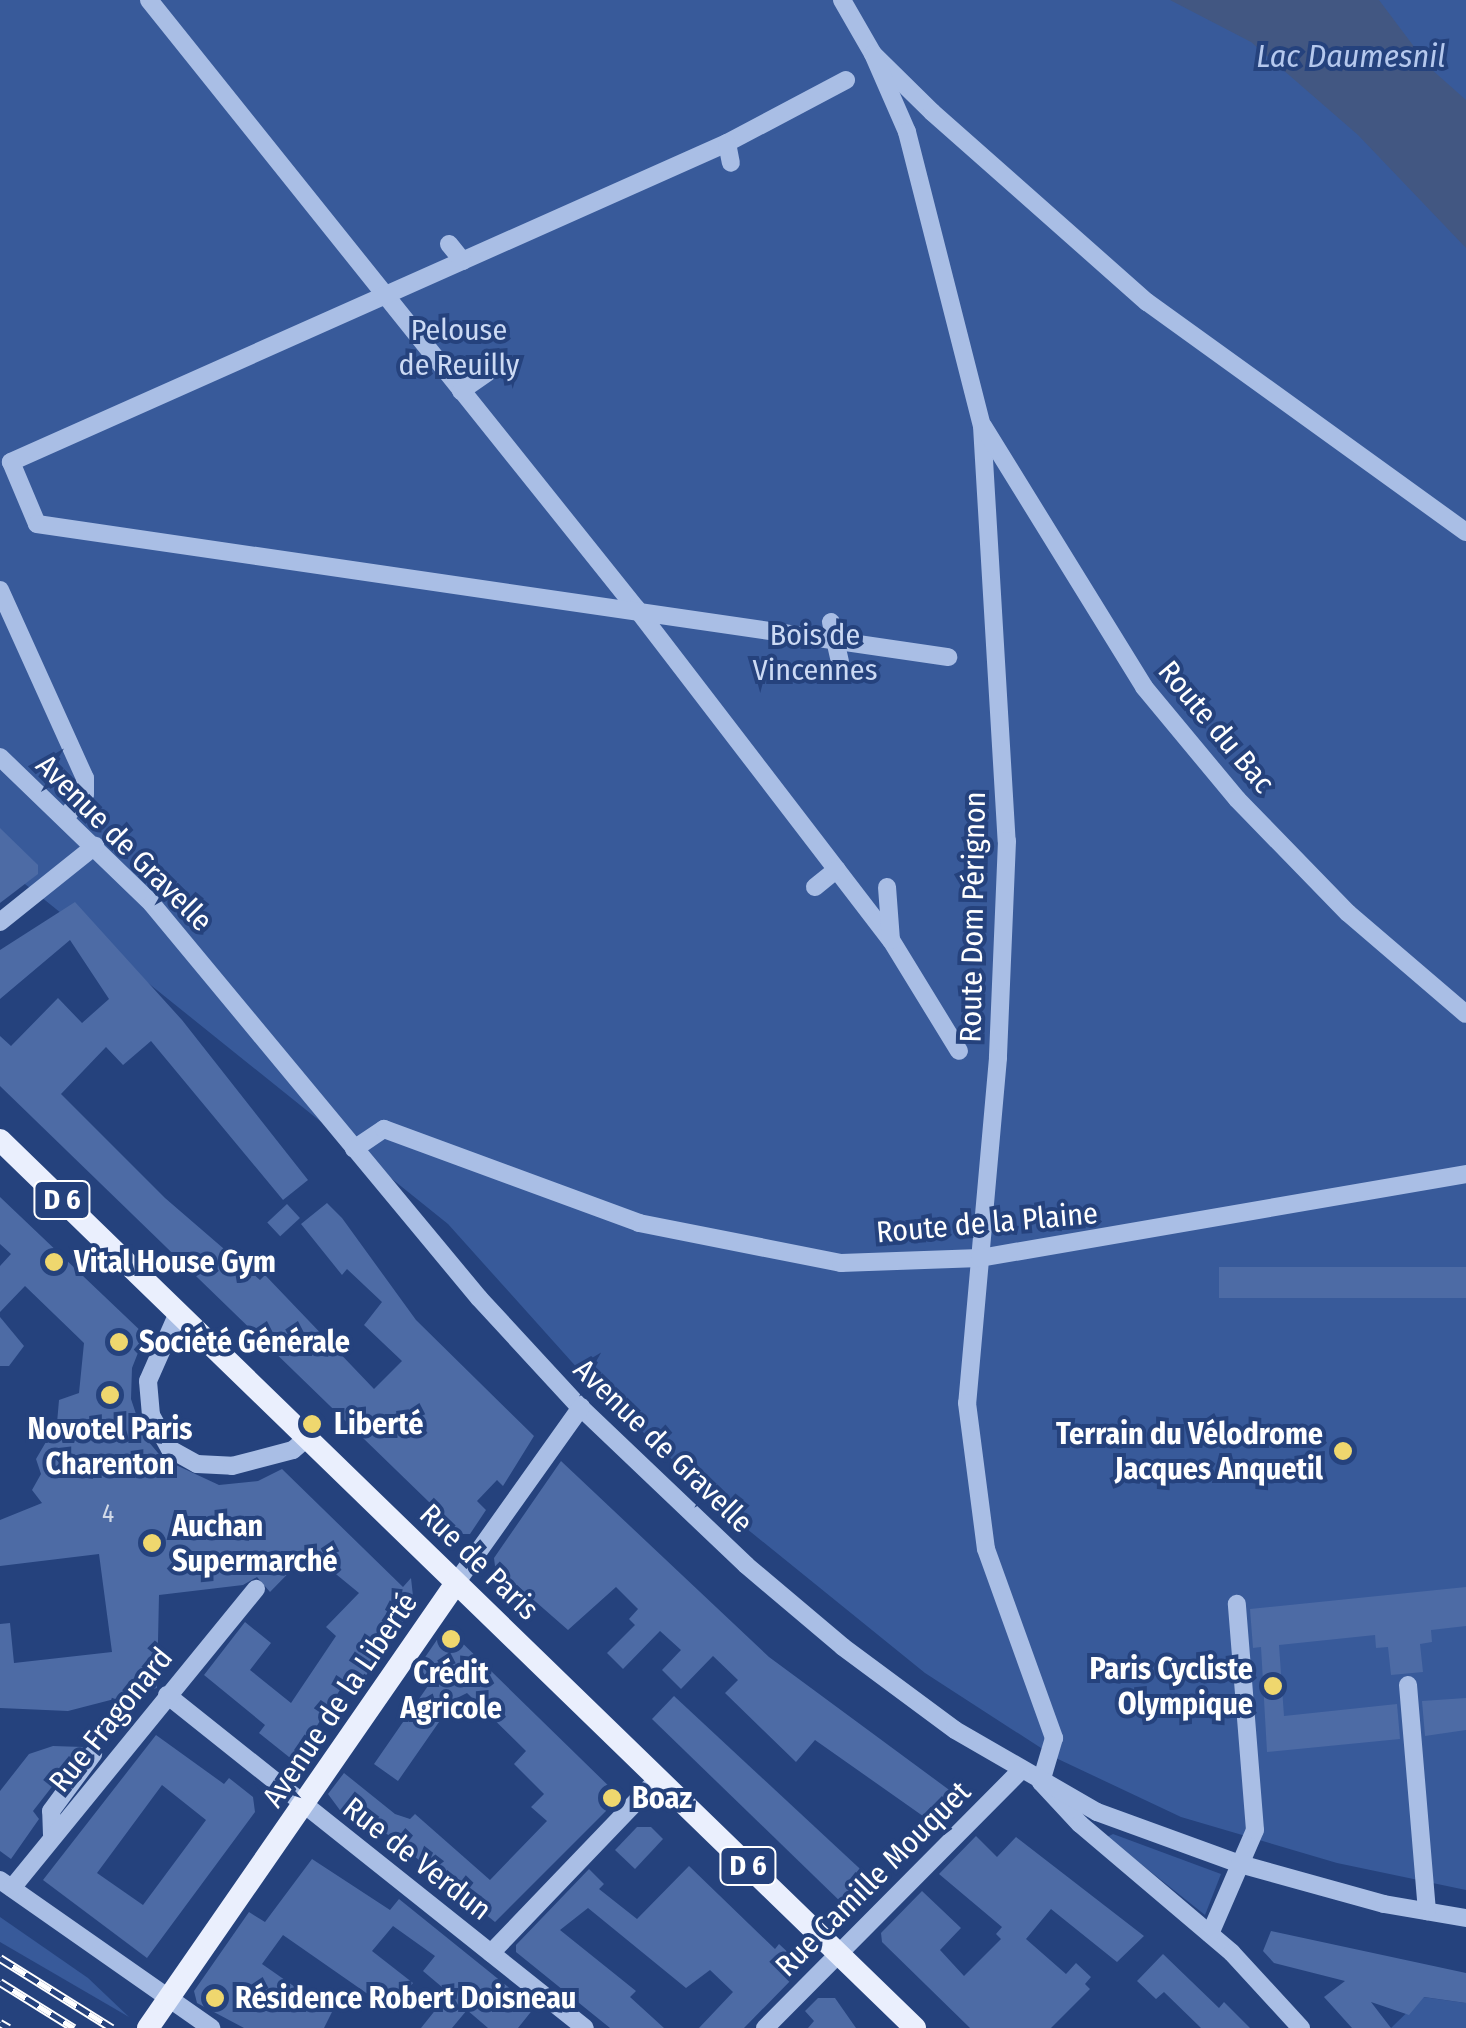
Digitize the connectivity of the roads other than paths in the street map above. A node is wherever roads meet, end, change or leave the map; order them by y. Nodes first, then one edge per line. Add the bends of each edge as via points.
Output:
1 (148, 0) edge
2 (842, 0) edge
3 (873, 54) junction
4 (846, 80) dead end
5 (727, 143) junction
6 (731, 163) dead end
7 (449, 244) dead end
8 (463, 261) junction
9 (384, 296) junction
10 (487, 373) dead end
11 (461, 391) junction
12 (982, 426) junction
13 (6, 460) edge
14 (1466, 532) edge
15 (0, 590) edge
16 (636, 608) junction
17 (833, 631) junction
18 (948, 657) dead end
19 (840, 662) dead end
20 (0, 757) edge
21 (64, 818) junction
22 (94, 846) junction
23 (836, 869) junction
24 (815, 887) dead end
25 (886, 887) dead end
26 (0, 922) edge
27 (891, 940) junction
28 (1466, 1014) edge
29 (960, 1051) dead end
30 (0, 1140) edge
31 (354, 1148) junction
32 (1466, 1174) edge
33 (980, 1258) junction
34 (178, 1313) junction
35 (581, 1407) junction
36 (308, 1436) junction
37 (456, 1583) junction
38 (256, 1589) dead end
39 (1237, 1604) dead end
40 (1408, 1685) dead end
41 (167, 1696) junction
42 (93, 1754) dead end
43 (1021, 1770) junction
44 (658, 1779) junction
45 (1040, 1782) junction
46 (305, 1805) junction
47 (1097, 1812) junction
48 (1080, 1824) junction
49 (52, 1836) junction
50 (1240, 1864) junction
51 (6, 1884) edge
52 (1427, 1911) junction
53 (1466, 1918) edge
54 (1210, 1934) junction
55 (492, 1952) junction
56 (837, 1952) junction
57 (158, 2014) edge
58 (210, 2028) edge
59 (586, 2028) edge
60 (765, 2028) edge
61 (914, 2028) edge
62 (1300, 2028) edge

1 - 9 street
2 - 3 street
3 - 12 street, Route Dom Pérignon via 907,132
3 - 14 street via 1147,302
4 - 5 street
5 - 6 street
5 - 8 street
7 - 8 street
8 - 9 street
9 - 11 street
9 - 13 street
10 - 11 street
11 - 16 street
12 - 28 street, Route du Bac via 1144,687 1237,799 1348,912
12 - 33 street, Route Dom Pérignon via 1006,841 998,1058
13 - 16 street via 37,524
15 - 21 street via 85,778 85,794
16 - 17 street
16 - 23 street
17 - 18 street
17 - 19 street
20 - 21 street, Avenue de Gravelle
21 - 22 street, Avenue de Gravelle
22 - 26 street
22 - 31 street, Avenue de Gravelle via 242,1007
23 - 24 street
23 - 27 street
25 - 27 street
27 - 29 street
30 - 34 main road, Rue de Paris / D 6
31 - 33 street, Route de la Plaine via 384,1129 639,1223 841,1263
31 - 35 street, Avenue de Gravelle via 478,1298
32 - 33 street, Route de la Plaine
33 - 45 street, Route Dom Pérignon via 967,1403 986,1549 1054,1738
34 - 36 main road, Rue de Paris / D 6
34 - 36 street via 148,1381 151,1414 170,1449 197,1464 232,1466 293,1450
35 - 37 street, Avenue de la Liberté
35 - 43 street, Avenue de Gravelle via 746,1565 844,1647
36 - 37 main road, Rue de Paris / D 6
37 - 44 main road, Rue de Paris / D 6
37 - 46 main road, Avenue de la Liberté
38 - 41 street, Rue Fragonard
39 - 50 street via 1255,1830
40 - 52 street
41 - 46 street, Rue de Verdun
41 - 49 street, Rue Fragonard
42 - 49 street via 51,1812
43 - 45 street, Avenue de Gravelle
43 - 56 street, Rue Camille Mouquet
44 - 55 street
44 - 56 main road, Rue de Paris / D 6
45 - 47 street, Avenue de Gravelle
45 - 48 street
46 - 55 street, Rue de Verdun
46 - 57 main road, Avenue de la Liberté
47 - 48 street
47 - 50 street, Avenue de Gravelle
48 - 54 street
49 - 51 street, Rue Fragonard
50 - 52 street, Avenue de Gravelle
50 - 54 street
51 - 57 street
52 - 53 street, Avenue de Gravelle
54 - 62 street
55 - 59 street, Rue de Verdun
56 - 60 street, Rue Camille Mouquet
56 - 61 main road, Rue de Paris / D 6
57 - 58 street

